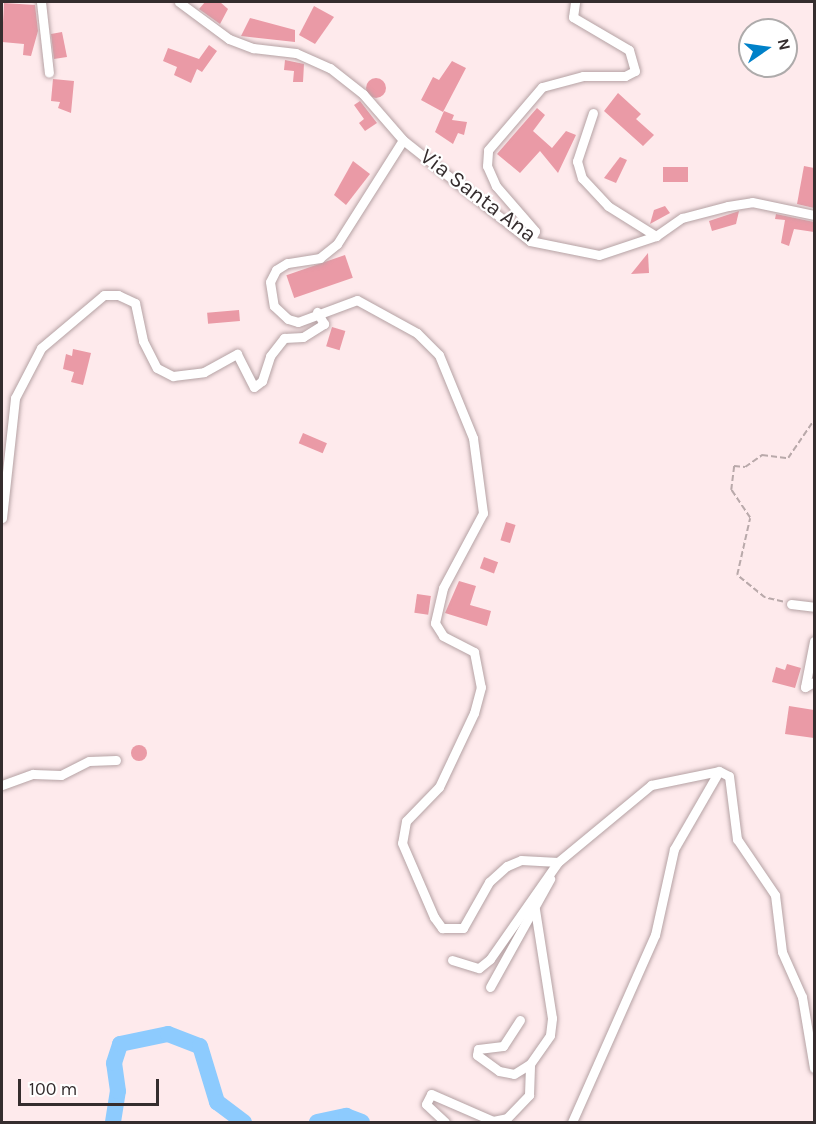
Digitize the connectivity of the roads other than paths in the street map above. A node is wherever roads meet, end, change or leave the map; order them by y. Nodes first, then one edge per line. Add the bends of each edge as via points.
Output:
1 (41, 2) edge
2 (179, 2) edge
3 (575, 2) edge
4 (49, 73) dead end
5 (593, 113) dead end
6 (403, 140) junction
7 (814, 215) edge
8 (656, 236) junction
9 (530, 241) junction
10 (317, 312) junction
11 (2, 518) edge
12 (791, 604) road end
13 (814, 607) edge
14 (814, 641) edge
15 (814, 682) edge
16 (116, 760) dead end
17 (718, 771) junction
18 (2, 784) edge
19 (558, 862) junction
20 (553, 872) junction
21 (534, 903) junction
22 (452, 960) dead end
23 (490, 987) dead end
24 (520, 1020) dead end
25 (530, 1065) junction
26 (814, 1068) edge
27 (445, 1122) edge
28 (572, 1122) edge

1 - 4 street
2 - 6 street, Via Santa Ana via 230,39 316,59 363,94
3 - 9 street via 573,17 629,50 635,71 625,76 583,76 542,87 488,150 487,166 496,186 535,231
5 - 8 street via 577,161 582,178 608,206
6 - 9 street, Via Santa Ana
6 - 10 street via 337,244 320,258 287,263 276,270 271,292 280,315 298,322
7 - 8 street, Via Santa Ana via 752,202 682,218
8 - 9 street, Via Santa Ana via 588,255
10 - 11 street via 324,324 303,337 284,338 270,356 262,381 254,387 237,354 204,372 173,376 157,368 143,341 135,303 118,295 104,295 41,348 15,398
10 - 19 street via 345,302 363,302 417,333 439,356 473,438 483,513 443,588 435,623 443,636 474,652 481,687 474,713 439,786 406,821 402,843 434,917 442,928 455,931 469,920 489,882 507,866 521,861
12 - 13 street
14 - 15 street via 806,687
16 - 18 street via 89,761 61,775 33,774
17 - 19 street via 651,785
17 - 26 street via 729,776 737,839 775,895 782,952 802,997
17 - 28 street via 674,849 656,935
19 - 20 street
20 - 21 street
20 - 22 street via 536,888 490,959 479,968
21 - 23 street
21 - 25 street via 552,1018 550,1035
24 - 25 street via 503,1046 478,1048 477,1055 499,1071 514,1074
25 - 27 street via 529,1095 507,1118 493,1121 431,1094 426,1104

